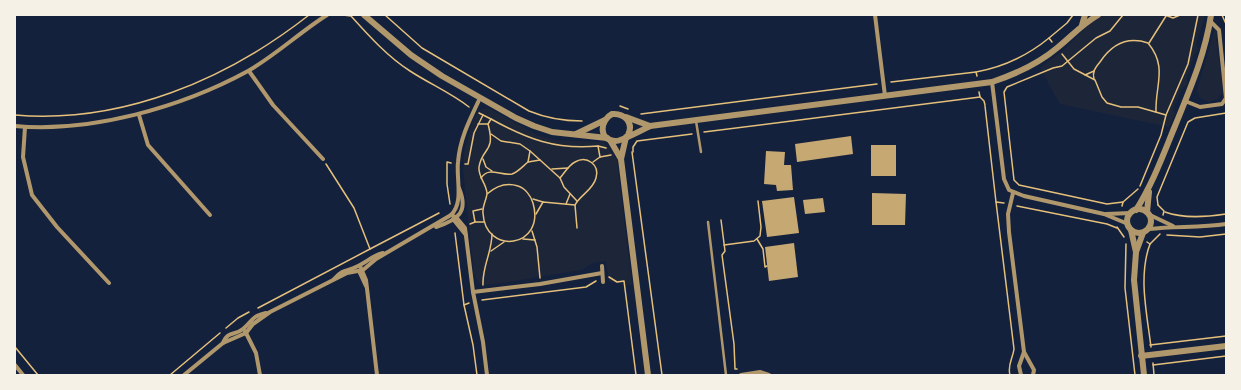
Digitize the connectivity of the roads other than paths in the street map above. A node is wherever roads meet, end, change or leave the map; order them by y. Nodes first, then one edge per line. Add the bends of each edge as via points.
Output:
1 (324, 15) edge
2 (327, 15) edge
3 (364, 15) edge
4 (372, 15) edge
5 (875, 15) edge
6 (1086, 15) edge
7 (1098, 15) edge
8 (1210, 18) edge
9 (319, 20) junction
10 (376, 24) junction
11 (1082, 25) junction
12 (248, 71) junction
13 (992, 82) junction
14 (886, 96) junction
15 (480, 98) junction
16 (1185, 101) junction
17 (1224, 104) edge
18 (139, 114) junction
19 (626, 118) junction
20 (605, 120) junction
21 (696, 120) junction
22 (15, 126) edge
23 (650, 126) junction
24 (25, 127) junction
25 (576, 134) junction
26 (627, 136) junction
27 (609, 139) junction
28 (701, 152) dead end
29 (620, 156) junction
30 (323, 159) road end
31 (1149, 191) junction
32 (1014, 193) junction
33 (1133, 211) junction
34 (1149, 213) junction
35 (1104, 214) junction
36 (210, 215) dead end
37 (454, 217) junction
38 (708, 222) dead end
39 (1226, 224) edge
40 (1173, 226) junction
41 (1129, 227) junction
42 (1149, 229) junction
43 (1143, 233) junction
44 (389, 251) junction
45 (1136, 252) junction
46 (360, 266) junction
47 (602, 266) dead end
48 (361, 271) junction
49 (602, 273) junction
50 (333, 280) junction
51 (603, 280) road end
52 (109, 283) dead end
53 (473, 292) junction
54 (245, 331) junction
55 (1226, 346) edge
56 (1024, 352) junction
57 (1141, 356) junction
58 (16, 367) edge
59 (23, 375) edge
60 (184, 375) edge
61 (260, 375) edge
62 (377, 375) edge
63 (487, 375) edge
64 (648, 375) edge
65 (726, 375) edge
66 (741, 375) edge
67 (768, 375) edge
68 (1021, 375) edge
69 (1033, 375) edge
70 (1144, 375) edge

1 - 9 street
2 - 9 street
3 - 10 street
4 - 10 street
5 - 14 street
6 - 11 street
7 - 11 street
8 - 16 street via 1206,45
8 - 17 street via 1219,30 1226,98
9 - 12 street
10 - 15 street via 411,55
11 - 13 street via 1057,48 1027,69
12 - 18 street via 199,94
12 - 30 street via 273,105
13 - 14 street
13 - 32 street via 1004,179 1006,188
14 - 21 street
15 - 25 street via 534,126 552,132
15 - 37 street via 460,142 459,188
16 - 17 street via 1200,107
16 - 31 street
18 - 24 street via 84,124
18 - 36 street via 148,145
19 - 20 street via 612,114
19 - 23 street
19 - 26 street via 630,126
20 - 25 street
20 - 27 street via 602,130
21 - 23 street
21 - 28 lane
22 - 24 street
23 - 26 street
24 - 52 street via 24,157 32,195 57,227
25 - 27 street
26 - 27 street via 620,141
26 - 29 street
27 - 29 street
29 - 64 street
31 - 33 street
31 - 34 street
32 - 35 street
32 - 56 street via 1008,214 1009,232
33 - 34 street via 1141,209
33 - 35 street
33 - 41 street via 1128,216
34 - 40 street
34 - 42 street via 1152,222
35 - 41 street
37 - 44 street
37 - 53 street via 466,235
38 - 65 lane
39 - 40 street via 1207,227
40 - 42 street
41 - 43 street via 1137,233
41 - 45 street
42 - 43 street
43 - 45 street
44 - 46 street via 373,255
44 - 48 street
45 - 57 street via 1134,280
46 - 48 street
46 - 50 street via 340,272
47 - 49 street
48 - 50 street via 347,273
48 - 62 street via 366,287
49 - 51 street
49 - 53 street
50 - 54 street via 253,318
53 - 63 street
54 - 60 street via 231,333 223,343
54 - 61 street via 256,353
55 - 57 street
56 - 68 street via 1019,366
56 - 69 street via 1034,370
57 - 70 street
58 - 59 street
66 - 67 street via 760,372

